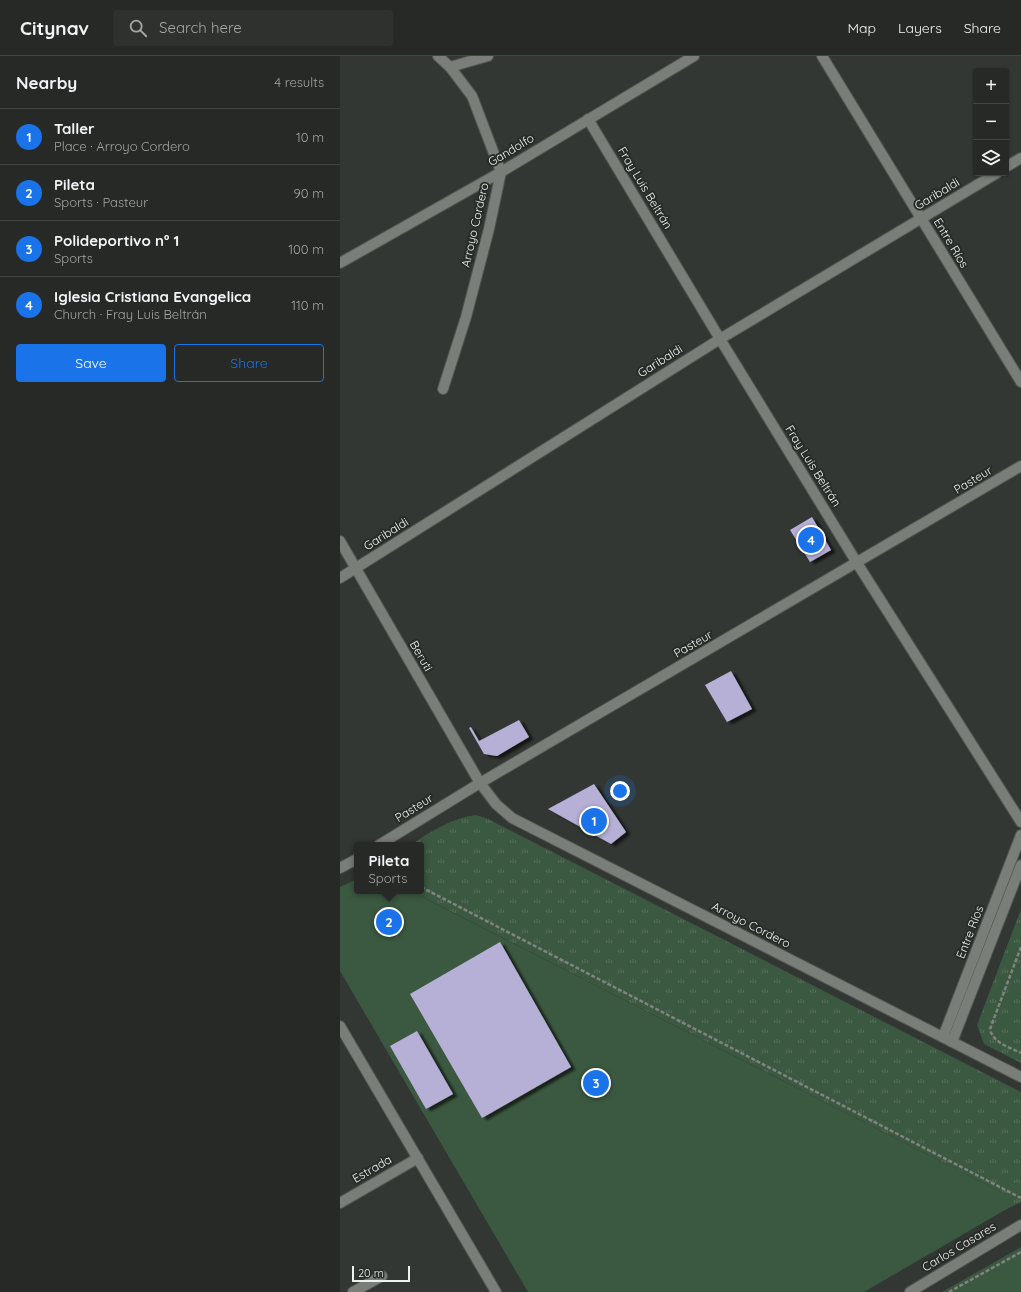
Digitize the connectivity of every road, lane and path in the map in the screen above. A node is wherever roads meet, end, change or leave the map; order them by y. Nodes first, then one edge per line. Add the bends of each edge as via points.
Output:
1 (488, 56) edge
2 (694, 56) edge
3 (822, 56) edge
4 (680, 59) edge
5 (446, 60) edge
6 (588, 119) junction
7 (1021, 158) edge
8 (1009, 166) edge
9 (501, 172) junction
10 (992, 176) edge
11 (921, 219) junction
12 (340, 263) edge
13 (720, 339) junction
14 (1021, 382) edge
15 (443, 389) dead end
16 (1021, 466) edge
17 (340, 541) edge
18 (857, 563) junction
19 (355, 569) junction
20 (340, 578) edge
21 (480, 783) junction
22 (1021, 822) edge
23 (1021, 835) edge
24 (384, 842) edge
25 (354, 860) edge
26 (1021, 865) edge
27 (340, 868) edge
28 (424, 889) edge
29 (1021, 947) edge
30 (340, 1026) edge
31 (947, 1040) junction
32 (1021, 1054) edge
33 (1021, 1077) edge
34 (418, 1158) junction
35 (1021, 1198) edge
36 (340, 1203) edge
37 (1021, 1225) edge
38 (1021, 1252) edge
39 (382, 1276) dead end
40 (353, 1292) edge
41 (496, 1292) edge
42 (910, 1292) edge
43 (949, 1292) edge

1 - 5 street
2 - 4 street, Gandolfo
3 - 11 street, Entre Ríos
4 - 6 street, Gandolfo
5 - 9 street, Arroyo Cordero via 472,96
6 - 9 street, Gandolfo
6 - 13 street, Fray Luis Beltrán
7 - 8 street
9 - 12 street, Gandolfo
9 - 15 street, Arroyo Cordero via 466,318
10 - 11 street, Garibaldi
11 - 13 street, Garibaldi
11 - 14 street, Entre Ríos
13 - 18 street, Fray Luis Beltrán
13 - 19 street, Garibaldi
16 - 18 street, Pasteur
17 - 19 street, Beruti
18 - 21 street, Pasteur
18 - 22 street, Fray Luis Beltrán
19 - 20 street, Garibaldi
19 - 21 street, Beruti
21 - 24 street, Pasteur
21 - 31 street, Arroyo Cordero via 496,804 512,818
23 - 31 street, Entre Ríos
25 - 27 street
26 - 31 street, Entre Ríos
28 - 35 path
29 - 32 path via 990,1029 996,1041
30 - 34 street
31 - 33 street, Arroyo Cordero
34 - 36 street, Estrada
34 - 41 street
37 - 42 street, Carlos Casares
38 - 43 path
39 - 40 street

